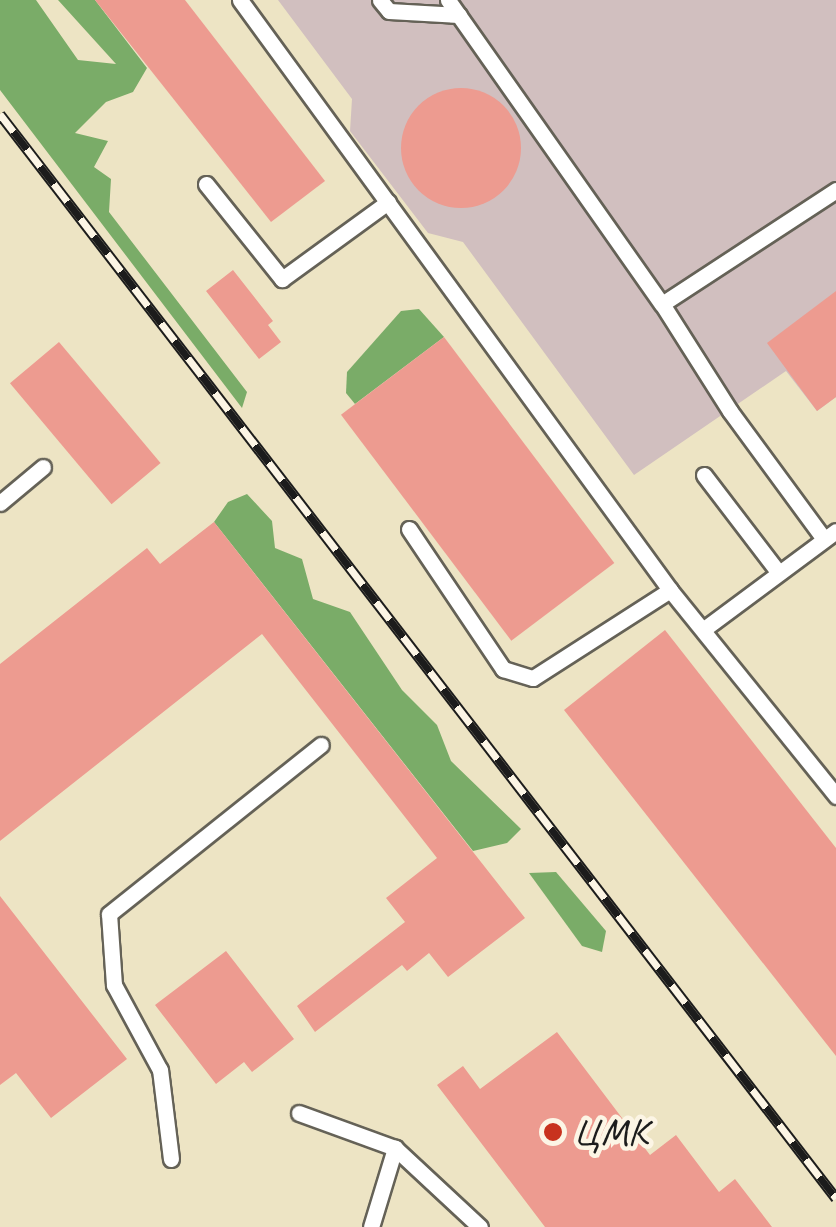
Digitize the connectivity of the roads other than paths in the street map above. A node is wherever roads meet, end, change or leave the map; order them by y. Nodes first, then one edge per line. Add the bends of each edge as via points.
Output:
1 (240, 0) edge
2 (380, 0) edge
3 (448, 0) edge
4 (459, 15) junction
5 (206, 184) dead end
6 (836, 190) edge
7 (388, 202) junction
8 (662, 304) junction
9 (43, 468) dead end
10 (704, 476) dead end
11 (0, 503) edge
12 (409, 530) dead end
13 (830, 535) edge
14 (779, 573) junction
15 (670, 590) junction
16 (704, 628) junction
17 (321, 745) dead end
18 (836, 796) edge
19 (299, 1114) dead end
20 (395, 1148) junction
21 (171, 1159) dead end
22 (371, 1227) edge
23 (480, 1227) edge

1 - 7 lane
2 - 4 lane via 389,11
3 - 4 lane
4 - 8 lane
5 - 7 lane via 282,278
6 - 8 lane
7 - 15 lane
8 - 13 lane via 730,411
9 - 11 lane
10 - 14 lane
12 - 15 lane via 503,669 533,678
13 - 14 lane
14 - 16 lane
15 - 16 lane
16 - 18 lane
17 - 21 lane via 109,914 114,984 160,1070
19 - 20 lane
20 - 22 lane
20 - 23 lane

